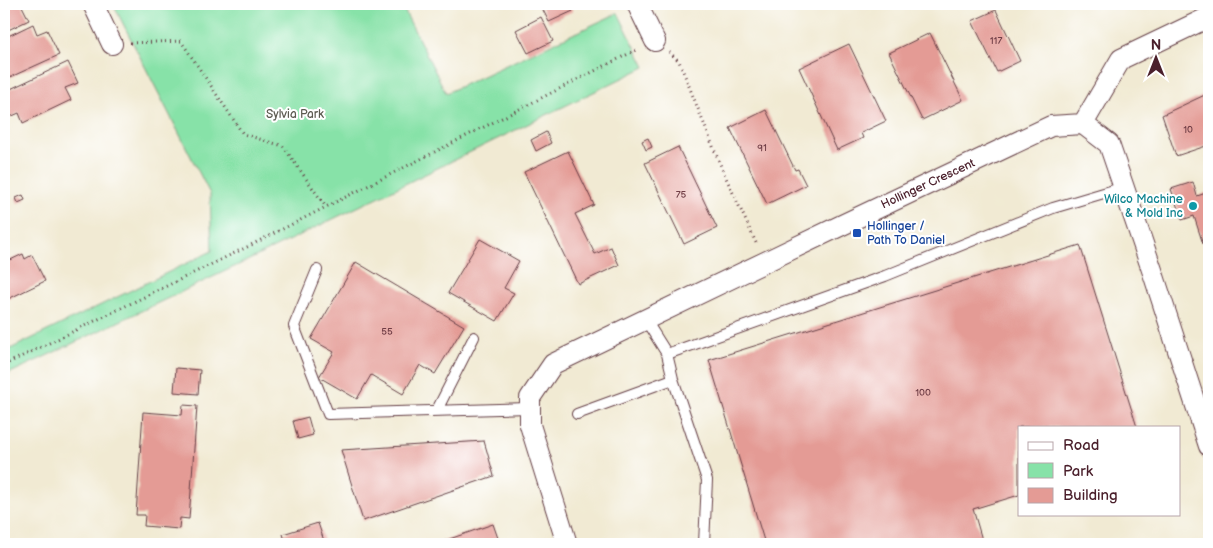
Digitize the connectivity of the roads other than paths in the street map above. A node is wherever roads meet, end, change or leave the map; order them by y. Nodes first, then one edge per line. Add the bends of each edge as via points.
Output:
1 (94, 4) edge
2 (637, 4) edge
3 (1209, 17) edge
4 (655, 41) road end
5 (112, 44) road end
6 (1083, 124) junction
7 (1124, 187) junction
8 (318, 270) dead end
9 (645, 319) junction
10 (474, 336) dead end
11 (667, 354) junction
12 (673, 378) junction
13 (530, 408) junction
14 (436, 410) junction
15 (577, 414) dead end
16 (1209, 446) edge
17 (567, 544) edge
18 (704, 544) edge

1 - 5 street
2 - 4 street
3 - 6 street via 1121,59
6 - 7 street via 1109,144
6 - 9 street, Hollinger Crescent via 1050,126
7 - 11 lane via 1053,208 885,276
7 - 16 street
8 - 14 lane via 294,326 328,414
9 - 11 lane
9 - 13 street, Hollinger Crescent via 553,364 530,398
10 - 14 lane
11 - 12 lane
12 - 15 lane
12 - 18 lane via 707,480
13 - 14 lane
13 - 17 street, Hollinger Crescent via 530,425

